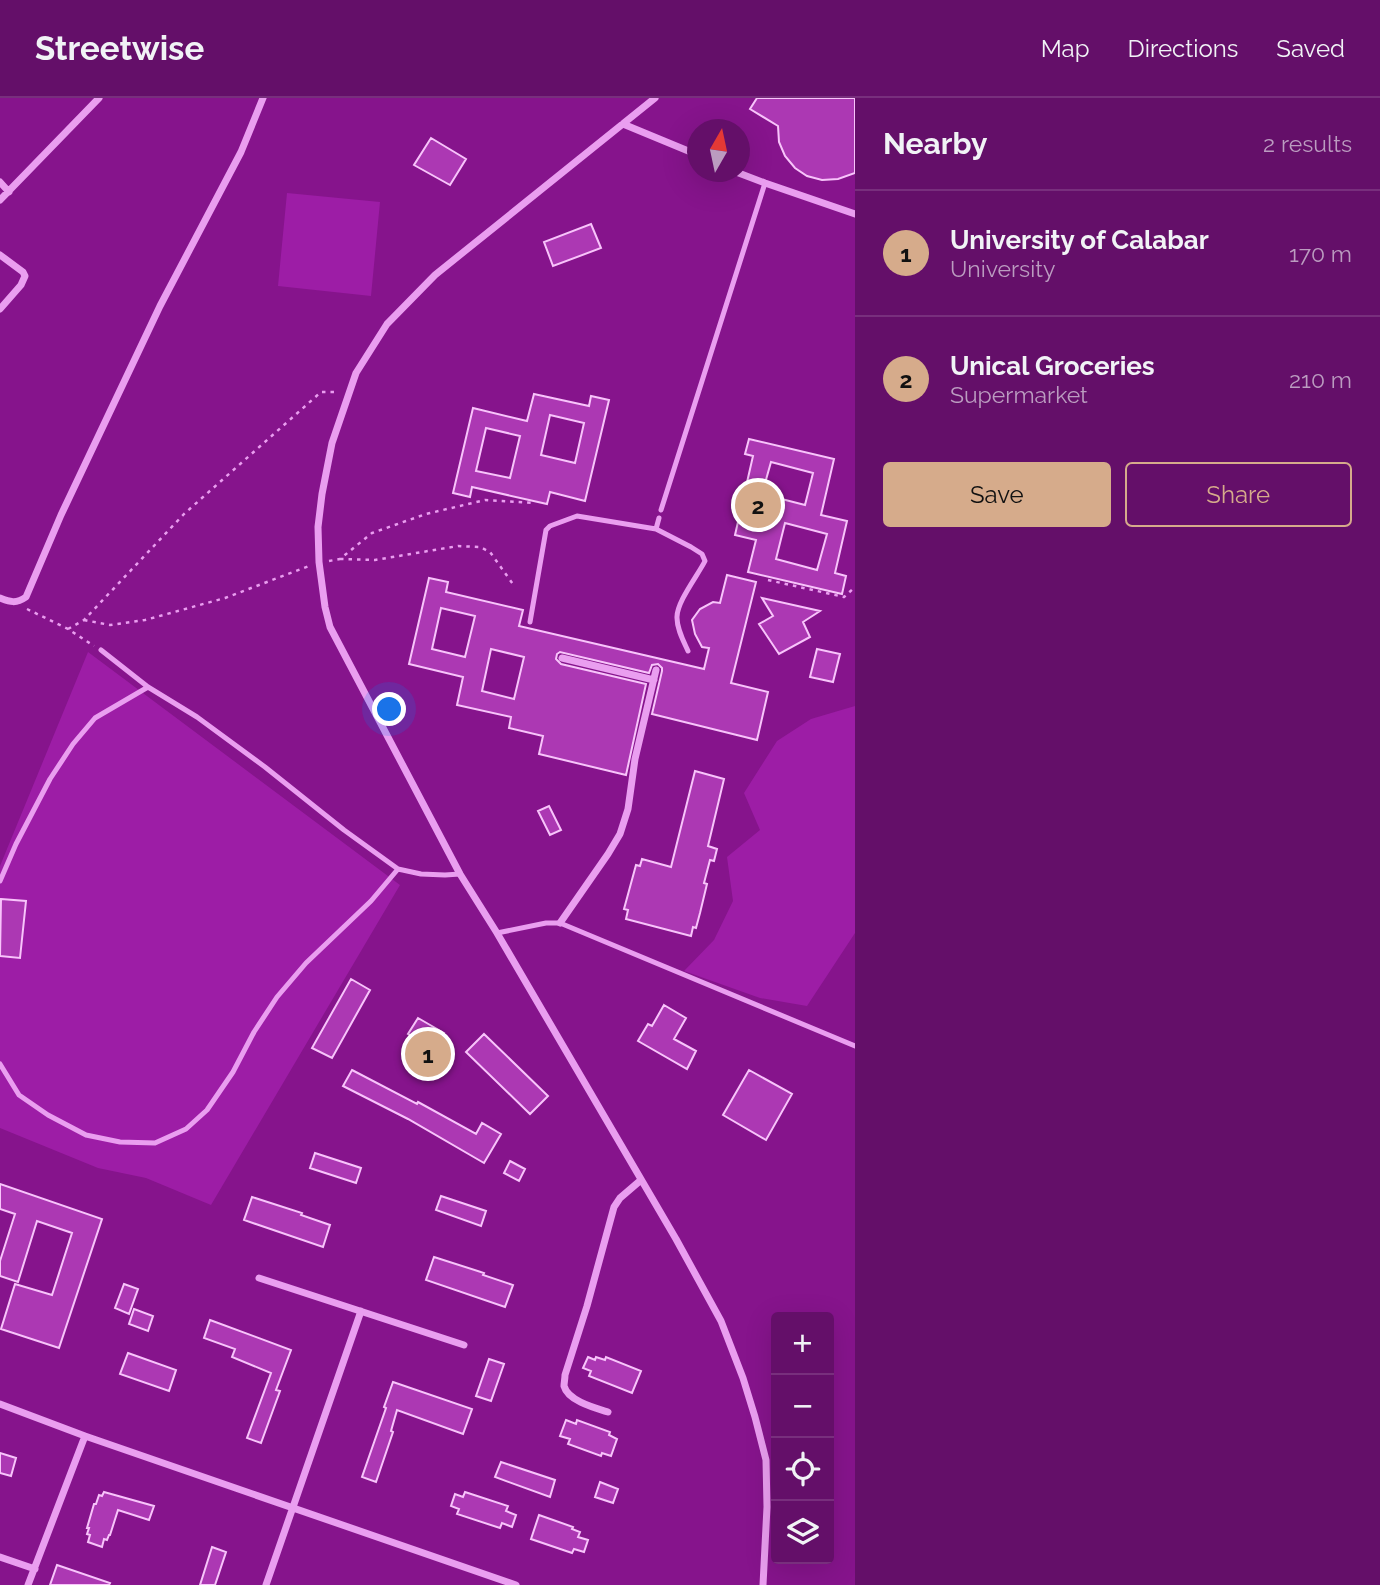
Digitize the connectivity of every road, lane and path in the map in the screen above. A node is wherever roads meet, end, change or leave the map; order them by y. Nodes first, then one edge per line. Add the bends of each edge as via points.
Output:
1 (99, 98) edge
2 (262, 98) edge
3 (655, 98) edge
4 (622, 124) junction
5 (687, 151) edge
6 (750, 177) edge
7 (0, 182) edge
8 (765, 183) junction
9 (9, 192) junction
10 (0, 200) edge
11 (855, 214) edge
12 (0, 255) edge
13 (0, 309) edge
14 (349, 394) junction
15 (662, 510) dead end
16 (659, 518) dead end
17 (656, 529) junction
18 (340, 559) dead end
19 (768, 580) dead end
20 (515, 587) dead end
21 (855, 587) edge
22 (0, 598) edge
23 (11, 602) junction
24 (530, 622) dead end
25 (68, 629) junction
26 (101, 650) joint
27 (688, 651) dead end
28 (562, 658) dead end
29 (656, 670) dead end
30 (654, 680) junction
31 (148, 687) junction
32 (398, 869) junction
33 (460, 874) junction
34 (0, 881) edge
35 (560, 923) junction
36 (498, 933) junction
37 (855, 1046) edge
38 (0, 1064) edge
39 (641, 1180) junction
40 (259, 1278) dead end
41 (361, 1311) junction
42 (464, 1345) dead end
43 (0, 1404) edge
44 (608, 1412) dead end
45 (85, 1436) junction
46 (292, 1508) junction
47 (0, 1556) edge
48 (35, 1569) junction
49 (29, 1585) edge
50 (266, 1585) edge
51 (516, 1585) edge
52 (763, 1585) edge

1 - 9 street
2 - 23 street via 241,152 160,306 26,597
3 - 4 street
4 - 5 street
4 - 14 street via 435,275 387,324 356,373
6 - 8 street
7 - 9 street
8 - 11 street
8 - 15 lane
9 - 10 street
12 - 13 street via 25,276
14 - 25 path via 321,392 184,514 84,620
14 - 33 street via 332,443 318,527 325,607 330,627
16 - 17 lane
17 - 24 lane via 577,516 550,526
17 - 27 lane via 702,554 705,561 676,615
18 - 20 path via 480,547 490,552
19 - 21 path via 844,597
22 - 23 street
23 - 25 path
25 - 26 path
26 - 31 lane
28 - 30 street
29 - 30 street
30 - 35 street via 620,834
31 - 32 lane via 197,717
31 - 34 lane via 95,718 73,744 50,779
32 - 33 lane
32 - 38 lane via 277,997 208,1110 186,1129 155,1143 86,1135 19,1096
33 - 36 street
35 - 36 lane
35 - 37 lane
36 - 39 street
39 - 44 street via 614,1206 565,1375 564,1386 576,1400
39 - 52 street via 721,1321 755,1417 767,1479
40 - 41 street
41 - 42 street
41 - 46 street
43 - 45 street
45 - 46 street
45 - 48 street
46 - 50 street
46 - 51 street
47 - 48 street
48 - 49 street

